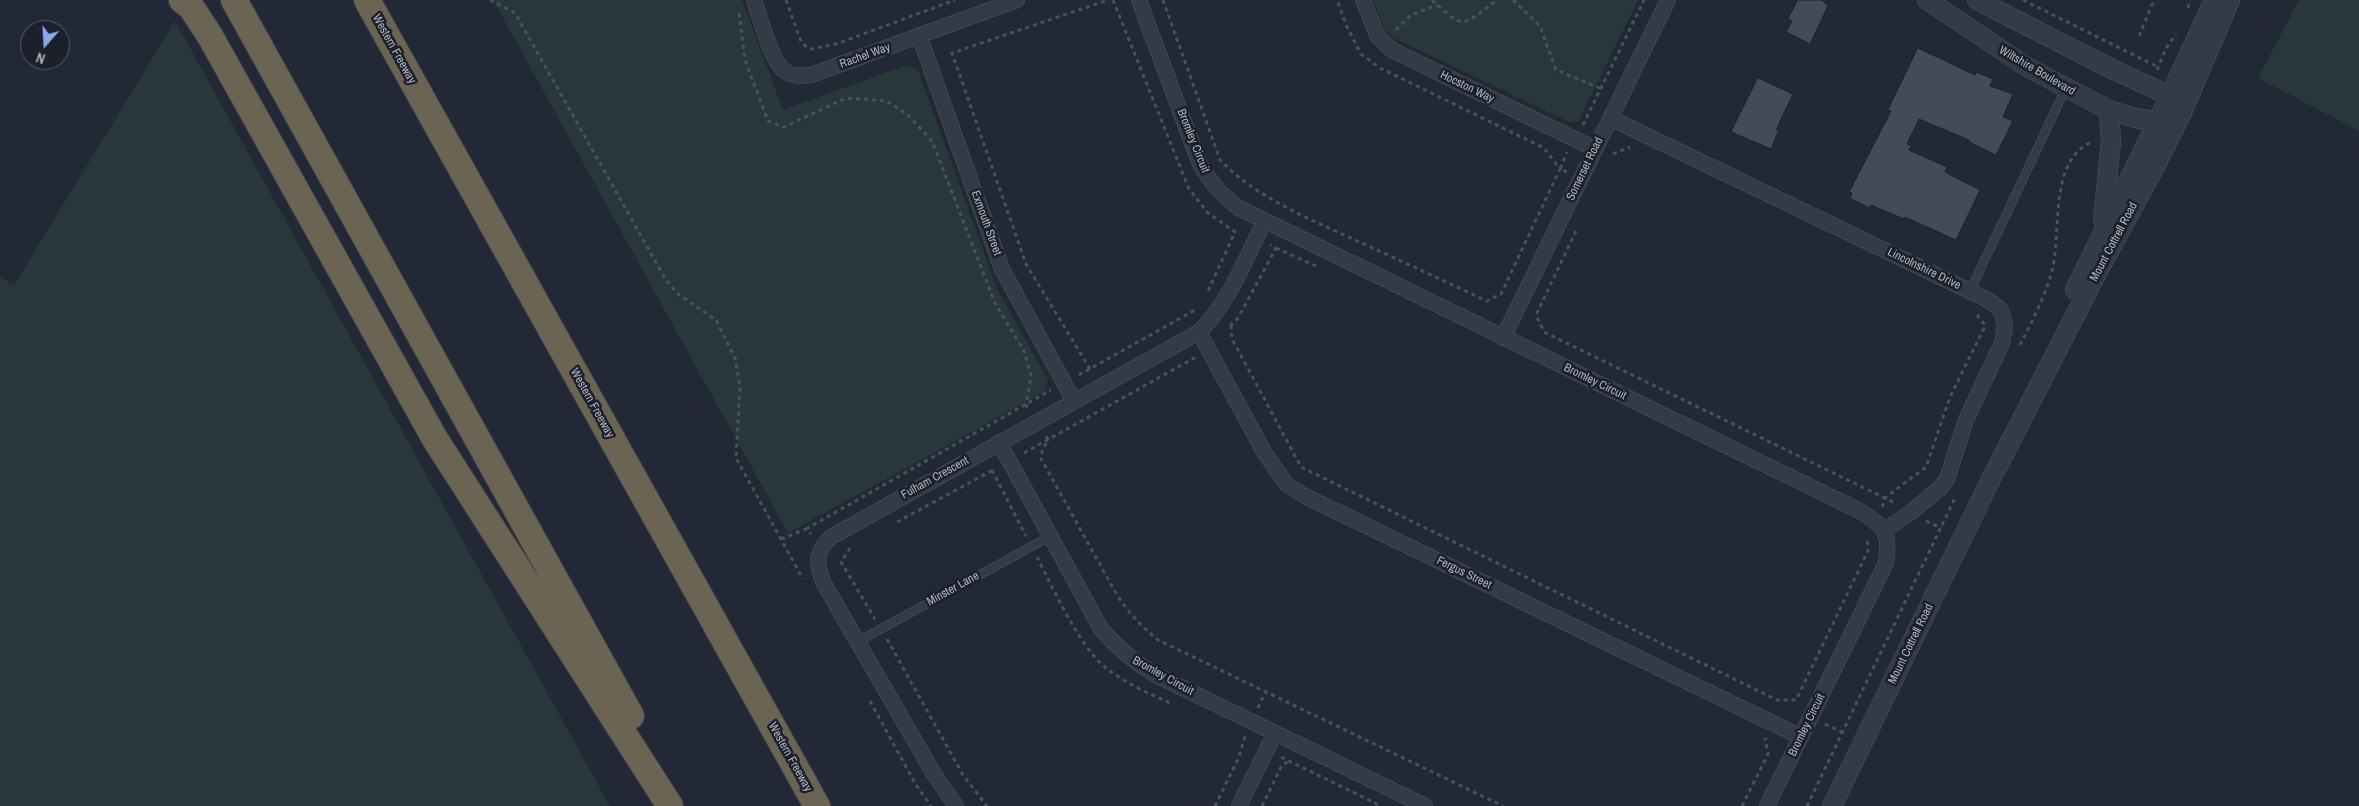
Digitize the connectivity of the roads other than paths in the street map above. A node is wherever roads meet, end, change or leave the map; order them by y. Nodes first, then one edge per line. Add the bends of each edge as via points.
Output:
1 (182, 0) edge
2 (234, 0) edge
3 (367, 0) edge
4 (754, 0) edge
5 (1017, 0) edge
6 (1140, 0) edge
7 (1363, 0) edge
8 (1668, 0) edge
9 (1927, 0) edge
10 (1977, 0) edge
11 (2214, 0) edge
12 (2230, 0) edge
13 (919, 35) junction
14 (2066, 88) junction
15 (2170, 96) junction
16 (2109, 110) junction
17 (2181, 115) junction
18 (1610, 118) junction
19 (2158, 122) junction
20 (1595, 150) junction
21 (1264, 222) junction
22 (2102, 233) junction
23 (1970, 291) junction
24 (1199, 332) junction
25 (1503, 338) junction
26 (1074, 401) junction
27 (998, 442) junction
28 (1990, 481) junction
29 (1881, 526) junction
30 (1049, 537) junction
31 (857, 642) junction
32 (1275, 733) junction
33 (1801, 737) junction
34 (670, 806) edge
35 (681, 806) edge
36 (817, 806) edge
37 (956, 806) edge
38 (1239, 806) edge
39 (1425, 806) edge
40 (1766, 806) edge
41 (1832, 806) edge

1 - 34 highway via 191,7 210,36 435,439
2 - 35 highway
3 - 36 highway, Western Freeway
4 - 13 street, Rachel Way via 777,62 784,71 796,76 811,75
5 - 13 street, Rachel Way
6 - 21 street, Bromley Circuit via 1199,162 1209,181 1233,204
7 - 20 street, Hocston Way via 1372,26 1384,44 1402,56
8 - 18 street, Somerset Road
9 - 14 street, Wiltshire Boulevard via 1997,48
10 - 15 street
11 - 15 street, Mount Cottrell Road
12 - 17 street, Mount Cottrell Road
13 - 26 street, Exmouth Street via 1002,269
14 - 16 street, Wiltshire Boulevard
14 - 23 lane
15 - 17 street
15 - 19 street, Mount Cottrell Road
16 - 19 street, Wiltshire Boulevard
16 - 22 street via 2111,141
17 - 19 street
17 - 28 street, Mount Cottrell Road
18 - 20 street, Somerset Road
18 - 23 street, Lincolnshire Drive
19 - 22 street, Mount Cottrell Road
20 - 25 street, Somerset Road
21 - 24 street, Fulham Crescent via 1227,298
21 - 25 street, Bromley Circuit
22 - 28 street, Mount Cottrell Road
23 - 29 street, Lincolnshire Drive via 2000,309 2005,327 2002,343 1966,420 1947,479 1918,506
24 - 26 street, Fulham Crescent
24 - 33 street, Fergus Street via 1264,452 1288,485
25 - 29 street, Bromley Circuit via 1850,506
26 - 27 street, Fulham Crescent
27 - 30 street, Bromley Circuit
27 - 31 street, Fulham Crescent via 831,537 822,546 818,568 823,582
28 - 41 street, Mount Cottrell Road
29 - 33 street, Bromley Circuit via 1888,546 1886,563
30 - 31 lane, Minster Lane
30 - 32 street, Bromley Circuit via 1101,630 1130,659
31 - 37 street
32 - 38 street
32 - 39 street, Bromley Circuit
33 - 40 street, Bromley Circuit

